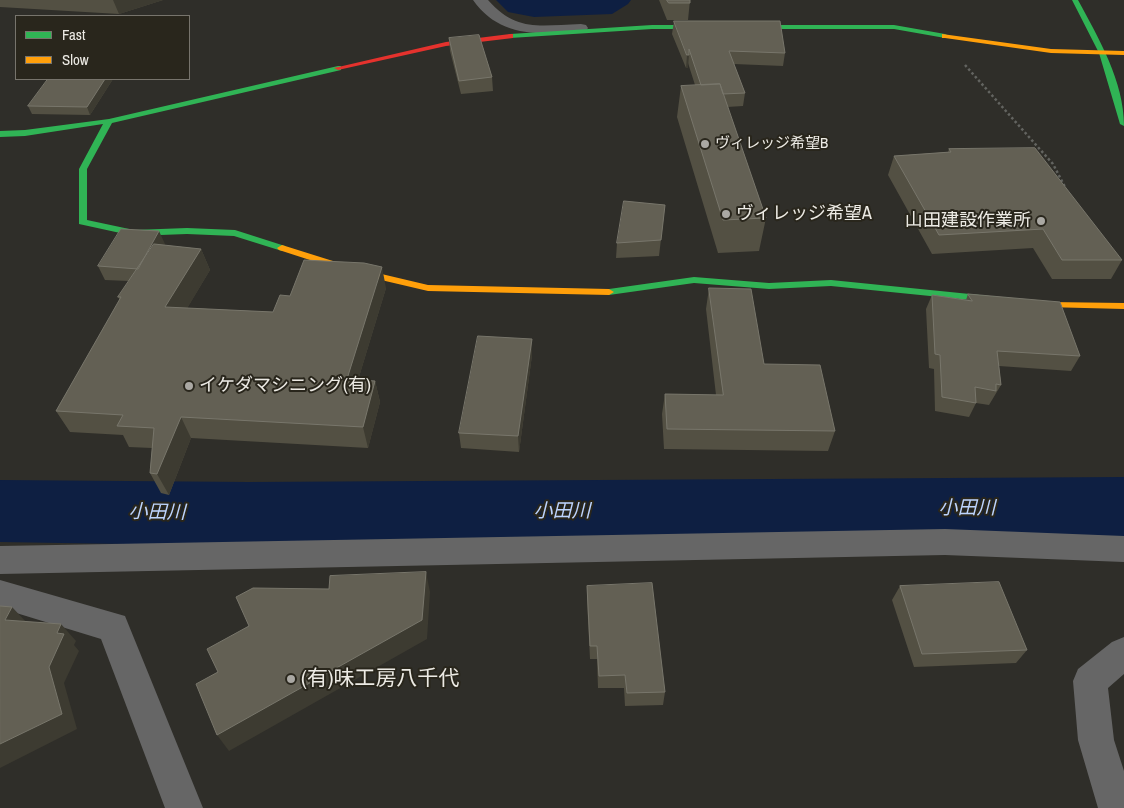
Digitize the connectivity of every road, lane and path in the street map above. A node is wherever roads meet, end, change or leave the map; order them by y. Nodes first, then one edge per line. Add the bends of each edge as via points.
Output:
1 (480, 0) edge
2 (1075, 0) edge
3 (652, 27) junction
4 (956, 38) junction
5 (1103, 53) junction
6 (1124, 53) edge
7 (109, 121) junction
8 (1124, 124) edge
9 (0, 134) edge
10 (1066, 190) edge
11 (1124, 306) edge
12 (1124, 549) edge
13 (0, 560) edge
14 (0, 594) edge
15 (1124, 653) edge
16 (184, 808) edge
17 (1117, 808) edge

1 - 3 lane via 504,24 520,29
2 - 5 street
3 - 4 street via 894,27
3 - 7 street via 507,36 446,44
4 - 5 street via 1052,51
4 - 10 path via 964,63 1053,164
5 - 6 street
5 - 8 street
7 - 9 street
7 - 11 street via 83,169 82,222 134,232 235,233 350,270 428,288 609,292 694,280 769,286 831,284 1058,306
12 - 13 street via 945,542
14 - 16 street via 113,627
15 - 17 street via 1090,681 1096,740

